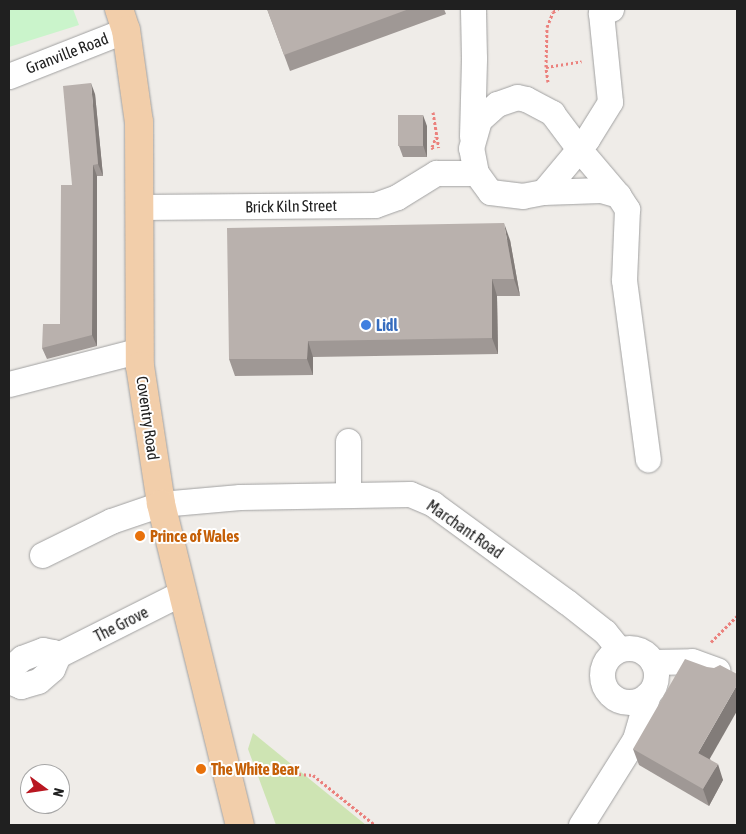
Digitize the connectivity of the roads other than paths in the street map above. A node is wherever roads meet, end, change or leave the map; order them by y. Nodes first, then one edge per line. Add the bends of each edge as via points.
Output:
1 (473, 9) edge
2 (611, 9) edge
3 (122, 20) edge
4 (9, 76) edge
5 (471, 148) junction
6 (579, 149) junction
7 (439, 171) junction
8 (476, 173) junction
9 (543, 192) junction
10 (618, 195) junction
11 (139, 207) junction
12 (140, 350) junction
13 (9, 384) edge
14 (348, 441) dead end
15 (648, 460) dead end
16 (348, 494) junction
17 (160, 504) junction
18 (42, 554) dead end
19 (183, 592) junction
20 (619, 649) junction
21 (58, 655) dead end
22 (653, 662) junction
23 (718, 670) edge
24 (648, 694) junction
25 (237, 823) edge
26 (581, 825) edge

1 - 5 street
2 - 6 street via 601,13 610,102
3 - 4 street, Granville Road
3 - 11 main road, Coventry Road via 139,122
5 - 6 street via 479,120 517,92 552,113
5 - 7 street, Brick Kiln Street
5 - 8 street
6 - 9 street
6 - 10 street
7 - 8 street
7 - 11 street, Brick Kiln Street via 397,197 375,205
8 - 9 street via 490,192 524,196
9 - 10 street via 601,190
10 - 15 street via 627,209 624,280
11 - 12 main road, Coventry Road
12 - 13 street
12 - 17 main road, Coventry Road
14 - 16 street
16 - 17 street, Marchant Road via 201,499
16 - 20 street, Marchant Road via 410,494 433,504 567,602 605,632
17 - 18 street, Marchant Road via 111,521
17 - 19 main road, Coventry Road
19 - 21 street, The Grove
19 - 25 main road, Coventry Road
20 - 22 street via 638,649
20 - 24 street via 606,660 602,669 603,684 608,692 628,702
22 - 23 street via 692,661
22 - 24 street via 655,681
24 - 26 street via 636,739

